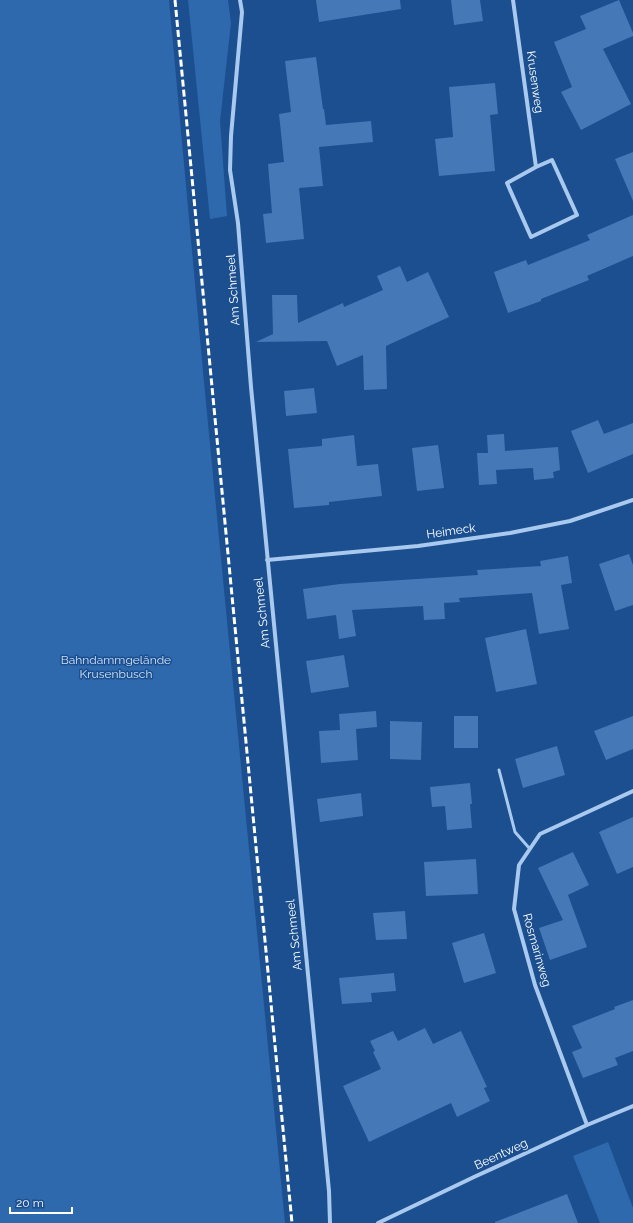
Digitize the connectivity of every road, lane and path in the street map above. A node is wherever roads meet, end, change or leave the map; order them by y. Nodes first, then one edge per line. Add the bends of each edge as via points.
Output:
1 (240, 0) edge
2 (513, 0) edge
3 (536, 167) junction
4 (633, 500) edge
5 (267, 560) junction
6 (499, 770) dead end
7 (633, 791) edge
8 (530, 849) junction
9 (633, 1106) edge
10 (587, 1125) junction
11 (330, 1223) edge
12 (378, 1223) edge

1 - 5 street, Am Schmeel via 242,12 230,170 238,223
2 - 3 street, Krusenweg
3 - 3 street via 508,183 531,237 577,215 552,160
4 - 5 street, Heimeck via 570,521 510,533 418,546
5 - 11 street, Am Schmeel
6 - 8 lane via 515,832
7 - 8 street, Rosmarinweg via 540,834
8 - 10 street, Rosmarinweg via 519,865 514,909 535,985
9 - 10 street, Beentweg
10 - 12 street, Beentweg

